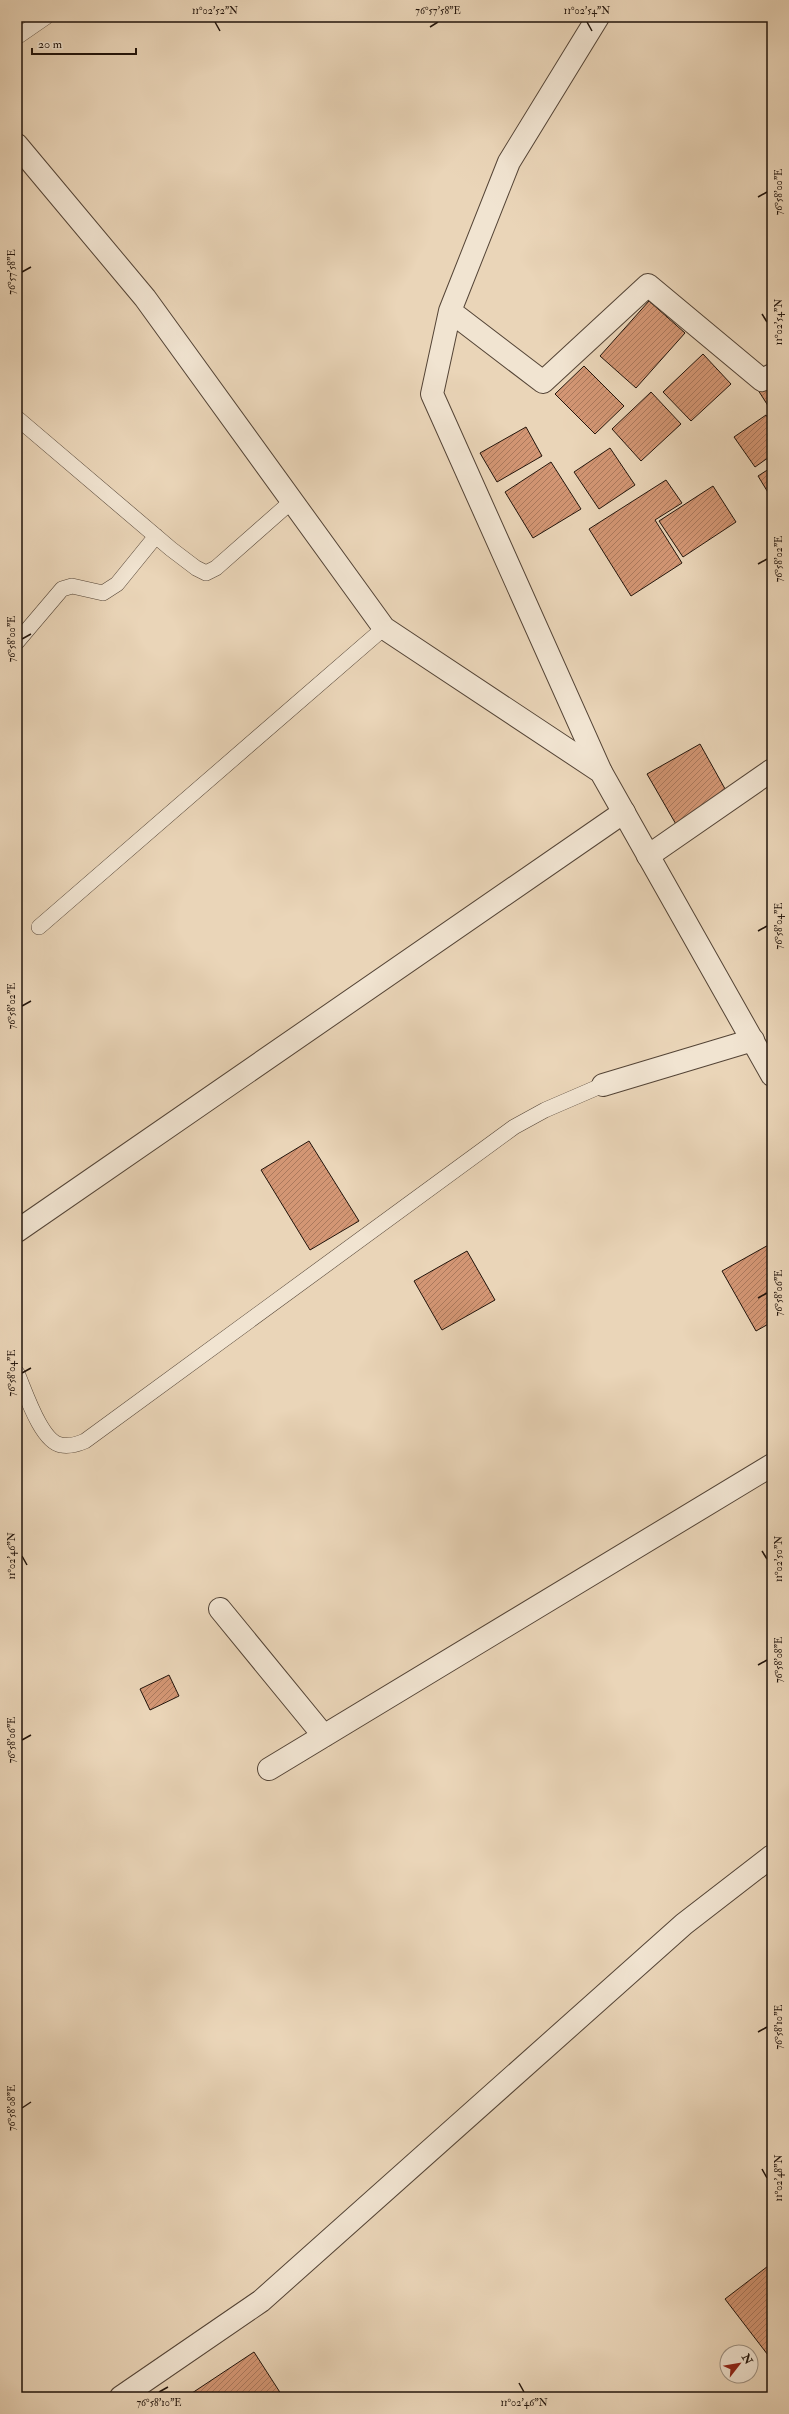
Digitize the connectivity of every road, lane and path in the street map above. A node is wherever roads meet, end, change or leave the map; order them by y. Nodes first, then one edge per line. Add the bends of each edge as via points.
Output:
1 (46, 17) edge
2 (598, 17) edge
3 (17, 37) edge
4 (17, 145) edge
5 (450, 311) junction
6 (772, 375) edge
7 (17, 418) edge
8 (292, 501) junction
9 (156, 536) junction
10 (384, 628) junction
11 (17, 642) edge
12 (772, 770) edge
13 (601, 772) junction
14 (624, 812) junction
15 (648, 856) junction
16 (39, 927) dead end
17 (753, 1040) junction
18 (772, 1075) edge
19 (603, 1085) joint
20 (17, 1231) edge
21 (17, 1374) edge
22 (772, 1465) edge
23 (220, 1609) dead end
24 (324, 1736) junction
25 (269, 1769) dead end
26 (772, 1856) edge
27 (121, 2397) edge

1 - 3 lane
2 - 5 street via 509,162
4 - 8 street via 145,298
5 - 6 street via 543,382 648,285 762,380
5 - 13 street via 432,394
7 - 9 lane
8 - 9 lane via 216,568 206,573
8 - 10 street
9 - 11 lane via 117,584 103,593 72,586 62,589
10 - 13 street
10 - 16 lane
12 - 15 street
13 - 14 street
14 - 15 street
14 - 20 street
15 - 17 street
17 - 18 street
17 - 19 street
19 - 21 lane via 545,1110 514,1127 85,1441 74,1445 60,1445 50,1439 43,1430
22 - 24 street
23 - 24 street
24 - 25 street
26 - 27 street via 684,1924 261,2301

